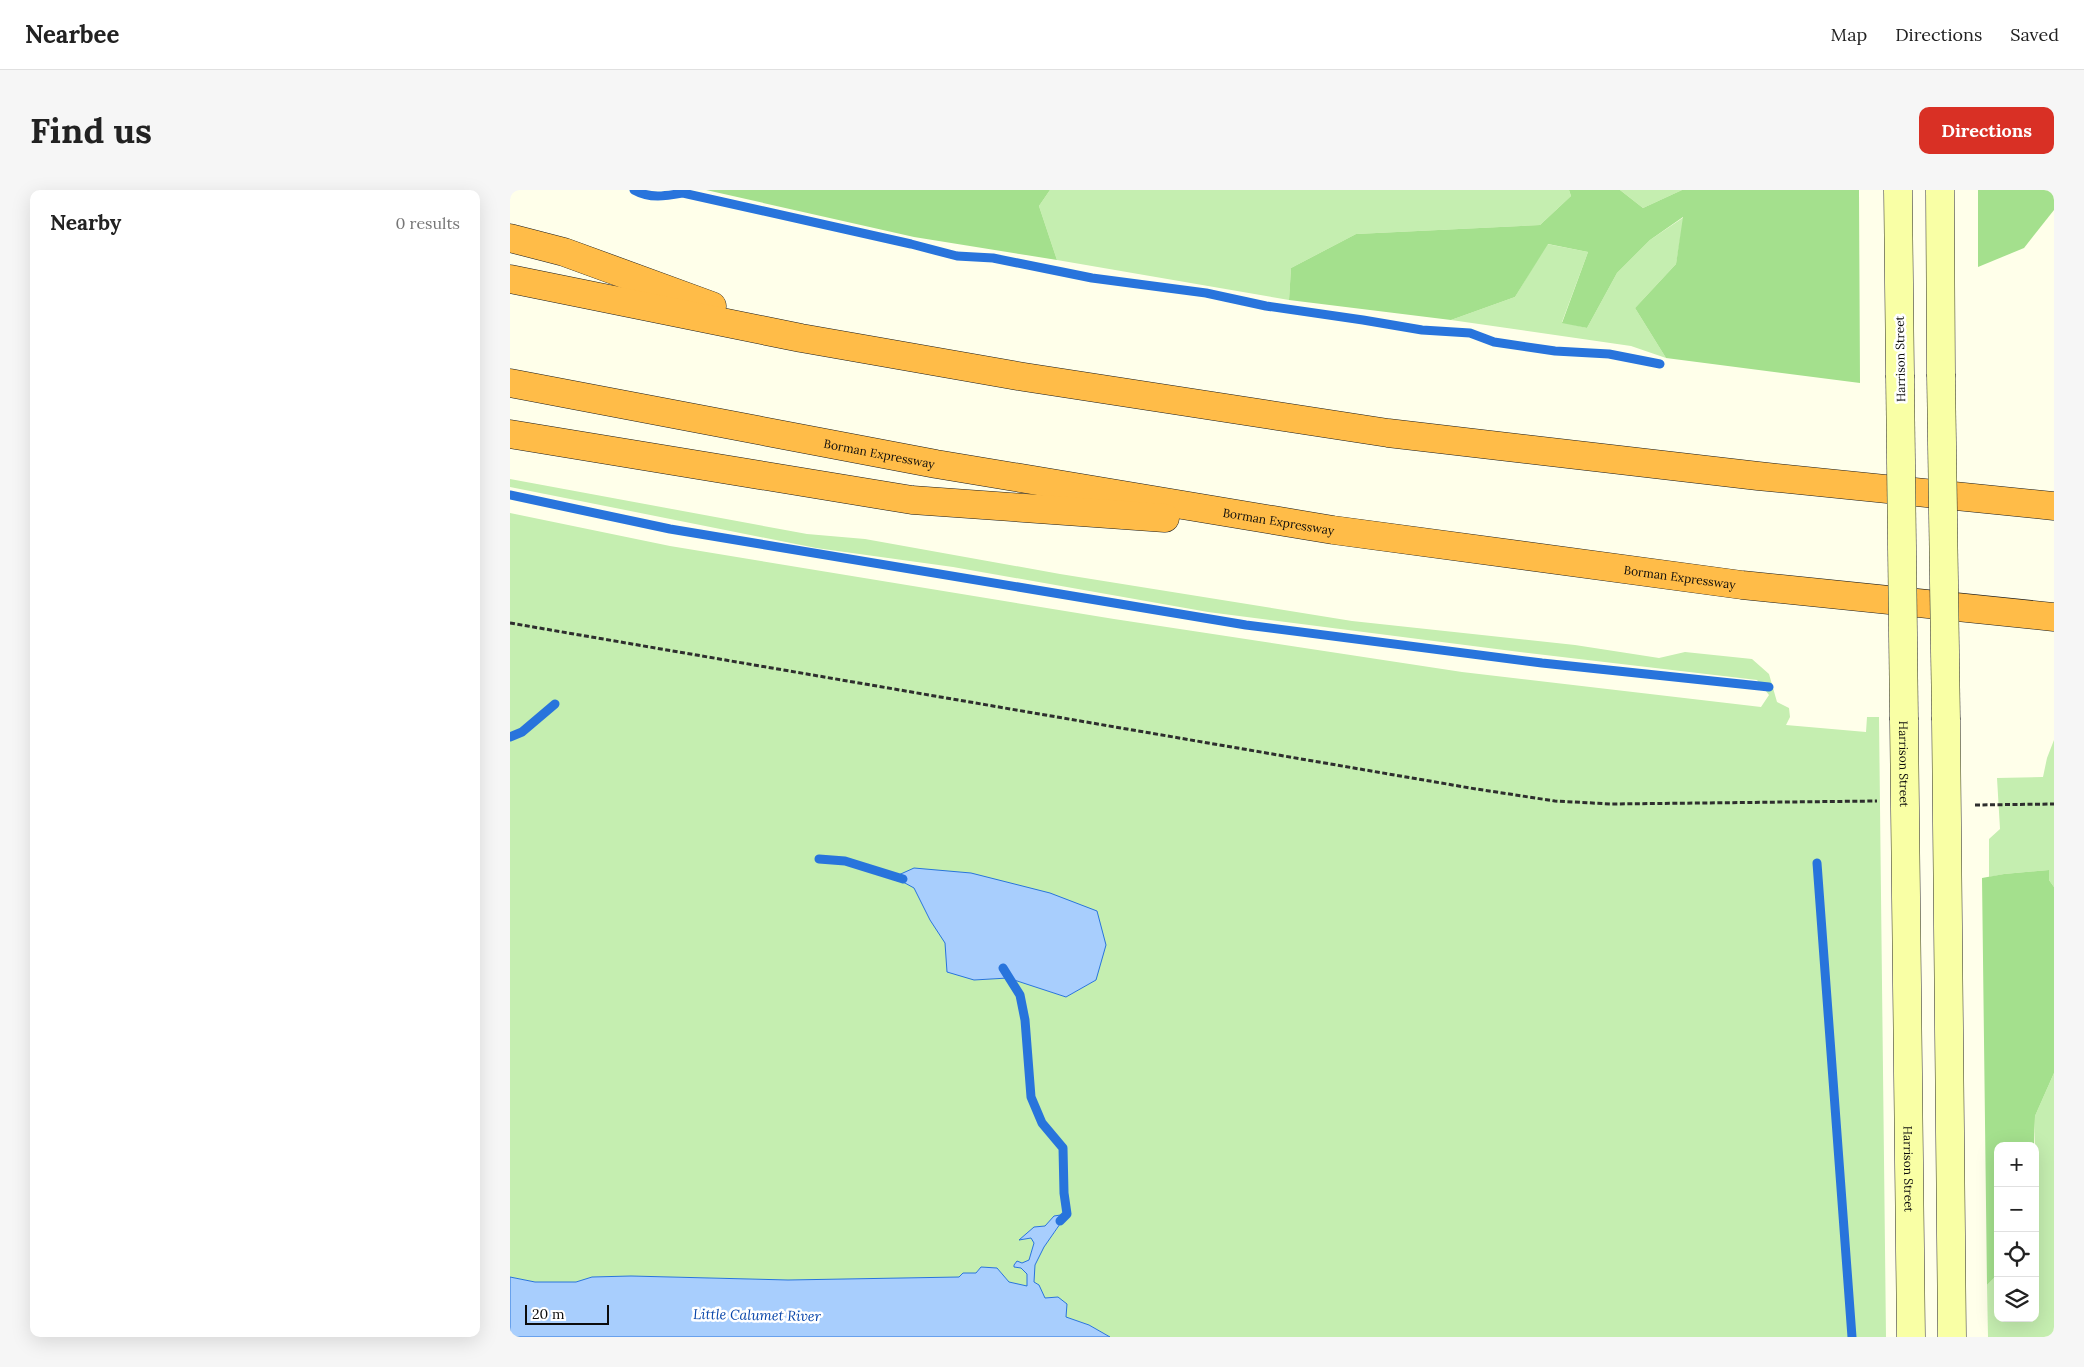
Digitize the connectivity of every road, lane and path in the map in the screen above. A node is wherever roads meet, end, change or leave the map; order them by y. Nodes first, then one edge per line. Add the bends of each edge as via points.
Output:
1 (1898, 190) edge
2 (1940, 190) edge
3 (510, 238) edge
4 (510, 279) edge
5 (801, 338) junction
6 (510, 383) edge
7 (510, 434) edge
8 (2054, 506) edge
9 (1333, 530) junction
10 (2054, 617) edge
11 (510, 623) edge
12 (1883, 801) dead end
13 (2054, 804) edge
14 (1947, 805) junction
15 (1912, 1337) edge
16 (1952, 1337) edge

1 - 15 street, Harrison Street, bridge
2 - 14 street, bridge
3 - 5 highway via 564,252
4 - 5 highway
5 - 8 highway via 1024,377 1388,433
6 - 9 highway, Borman Expressway via 936,464
7 - 9 highway via 912,500
9 - 10 highway, Borman Expressway via 1742,585
11 - 12 path via 1555,801 1611,804
13 - 14 path
14 - 16 street

